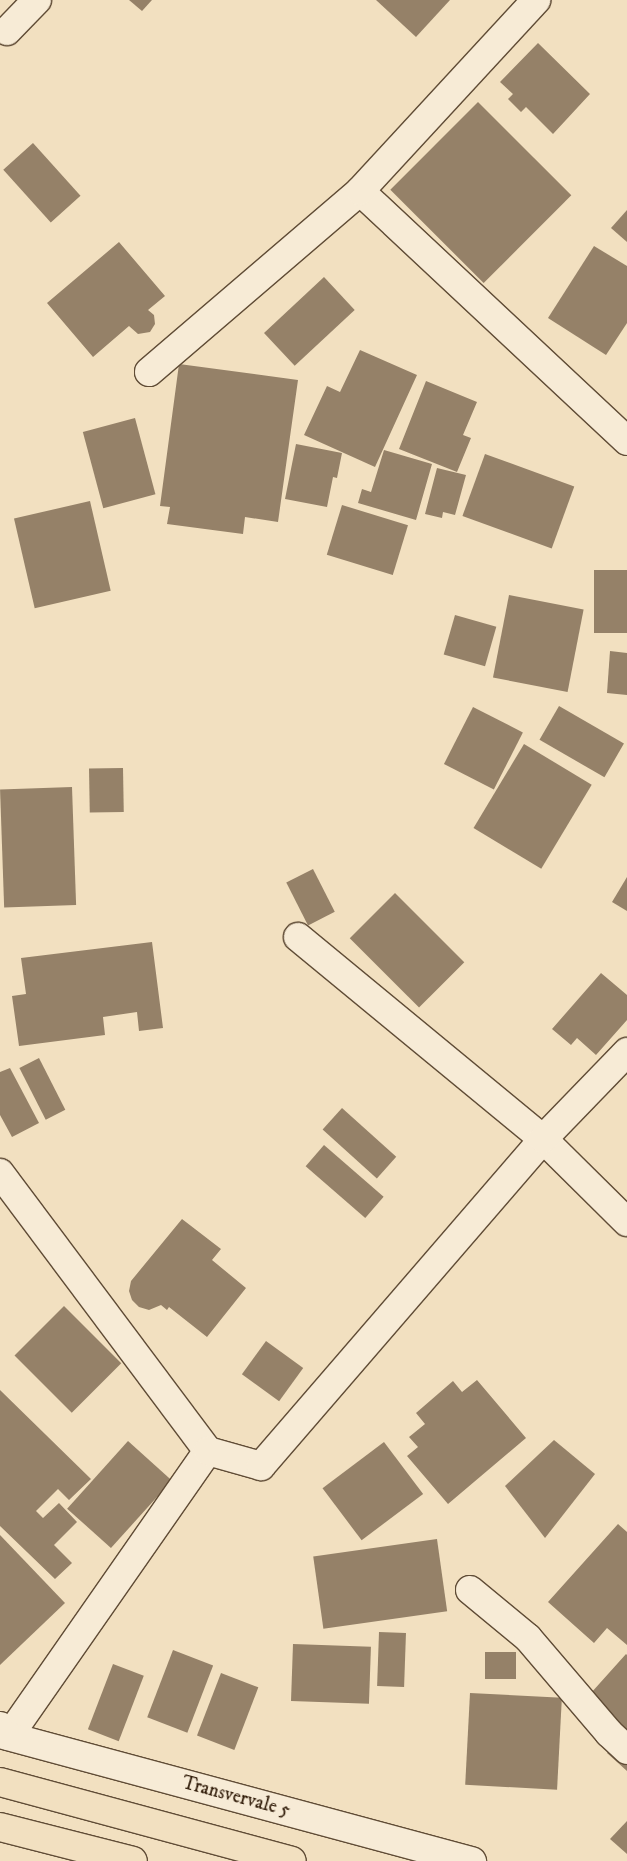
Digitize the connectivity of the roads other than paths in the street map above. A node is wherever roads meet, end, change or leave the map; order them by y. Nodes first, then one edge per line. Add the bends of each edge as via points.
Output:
1 (37, 0) edge
2 (536, 0) edge
3 (7, 31) dead end
4 (360, 191) junction
5 (149, 372) dead end
6 (626, 437) edge
7 (298, 937) dead end
8 (627, 1052) edge
9 (543, 1139) junction
10 (0, 1173) edge
11 (627, 1222) edge
12 (208, 1451) junction
13 (470, 1590) dead end
14 (3, 1732) edge
15 (627, 1750) edge
16 (0, 1782) edge
17 (0, 1828) edge
18 (68, 1852) edge
19 (133, 1861) edge
20 (292, 1861) edge
21 (472, 1861) edge

1 - 3 street
2 - 4 street
4 - 5 street
4 - 6 street
7 - 9 street
8 - 9 street
9 - 11 street
9 - 12 street via 261,1466
10 - 12 street
12 - 14 street
13 - 15 street via 528,1638
14 - 21 street, Transvervale 5
16 - 20 main road
17 - 18 main road
18 - 19 main road

